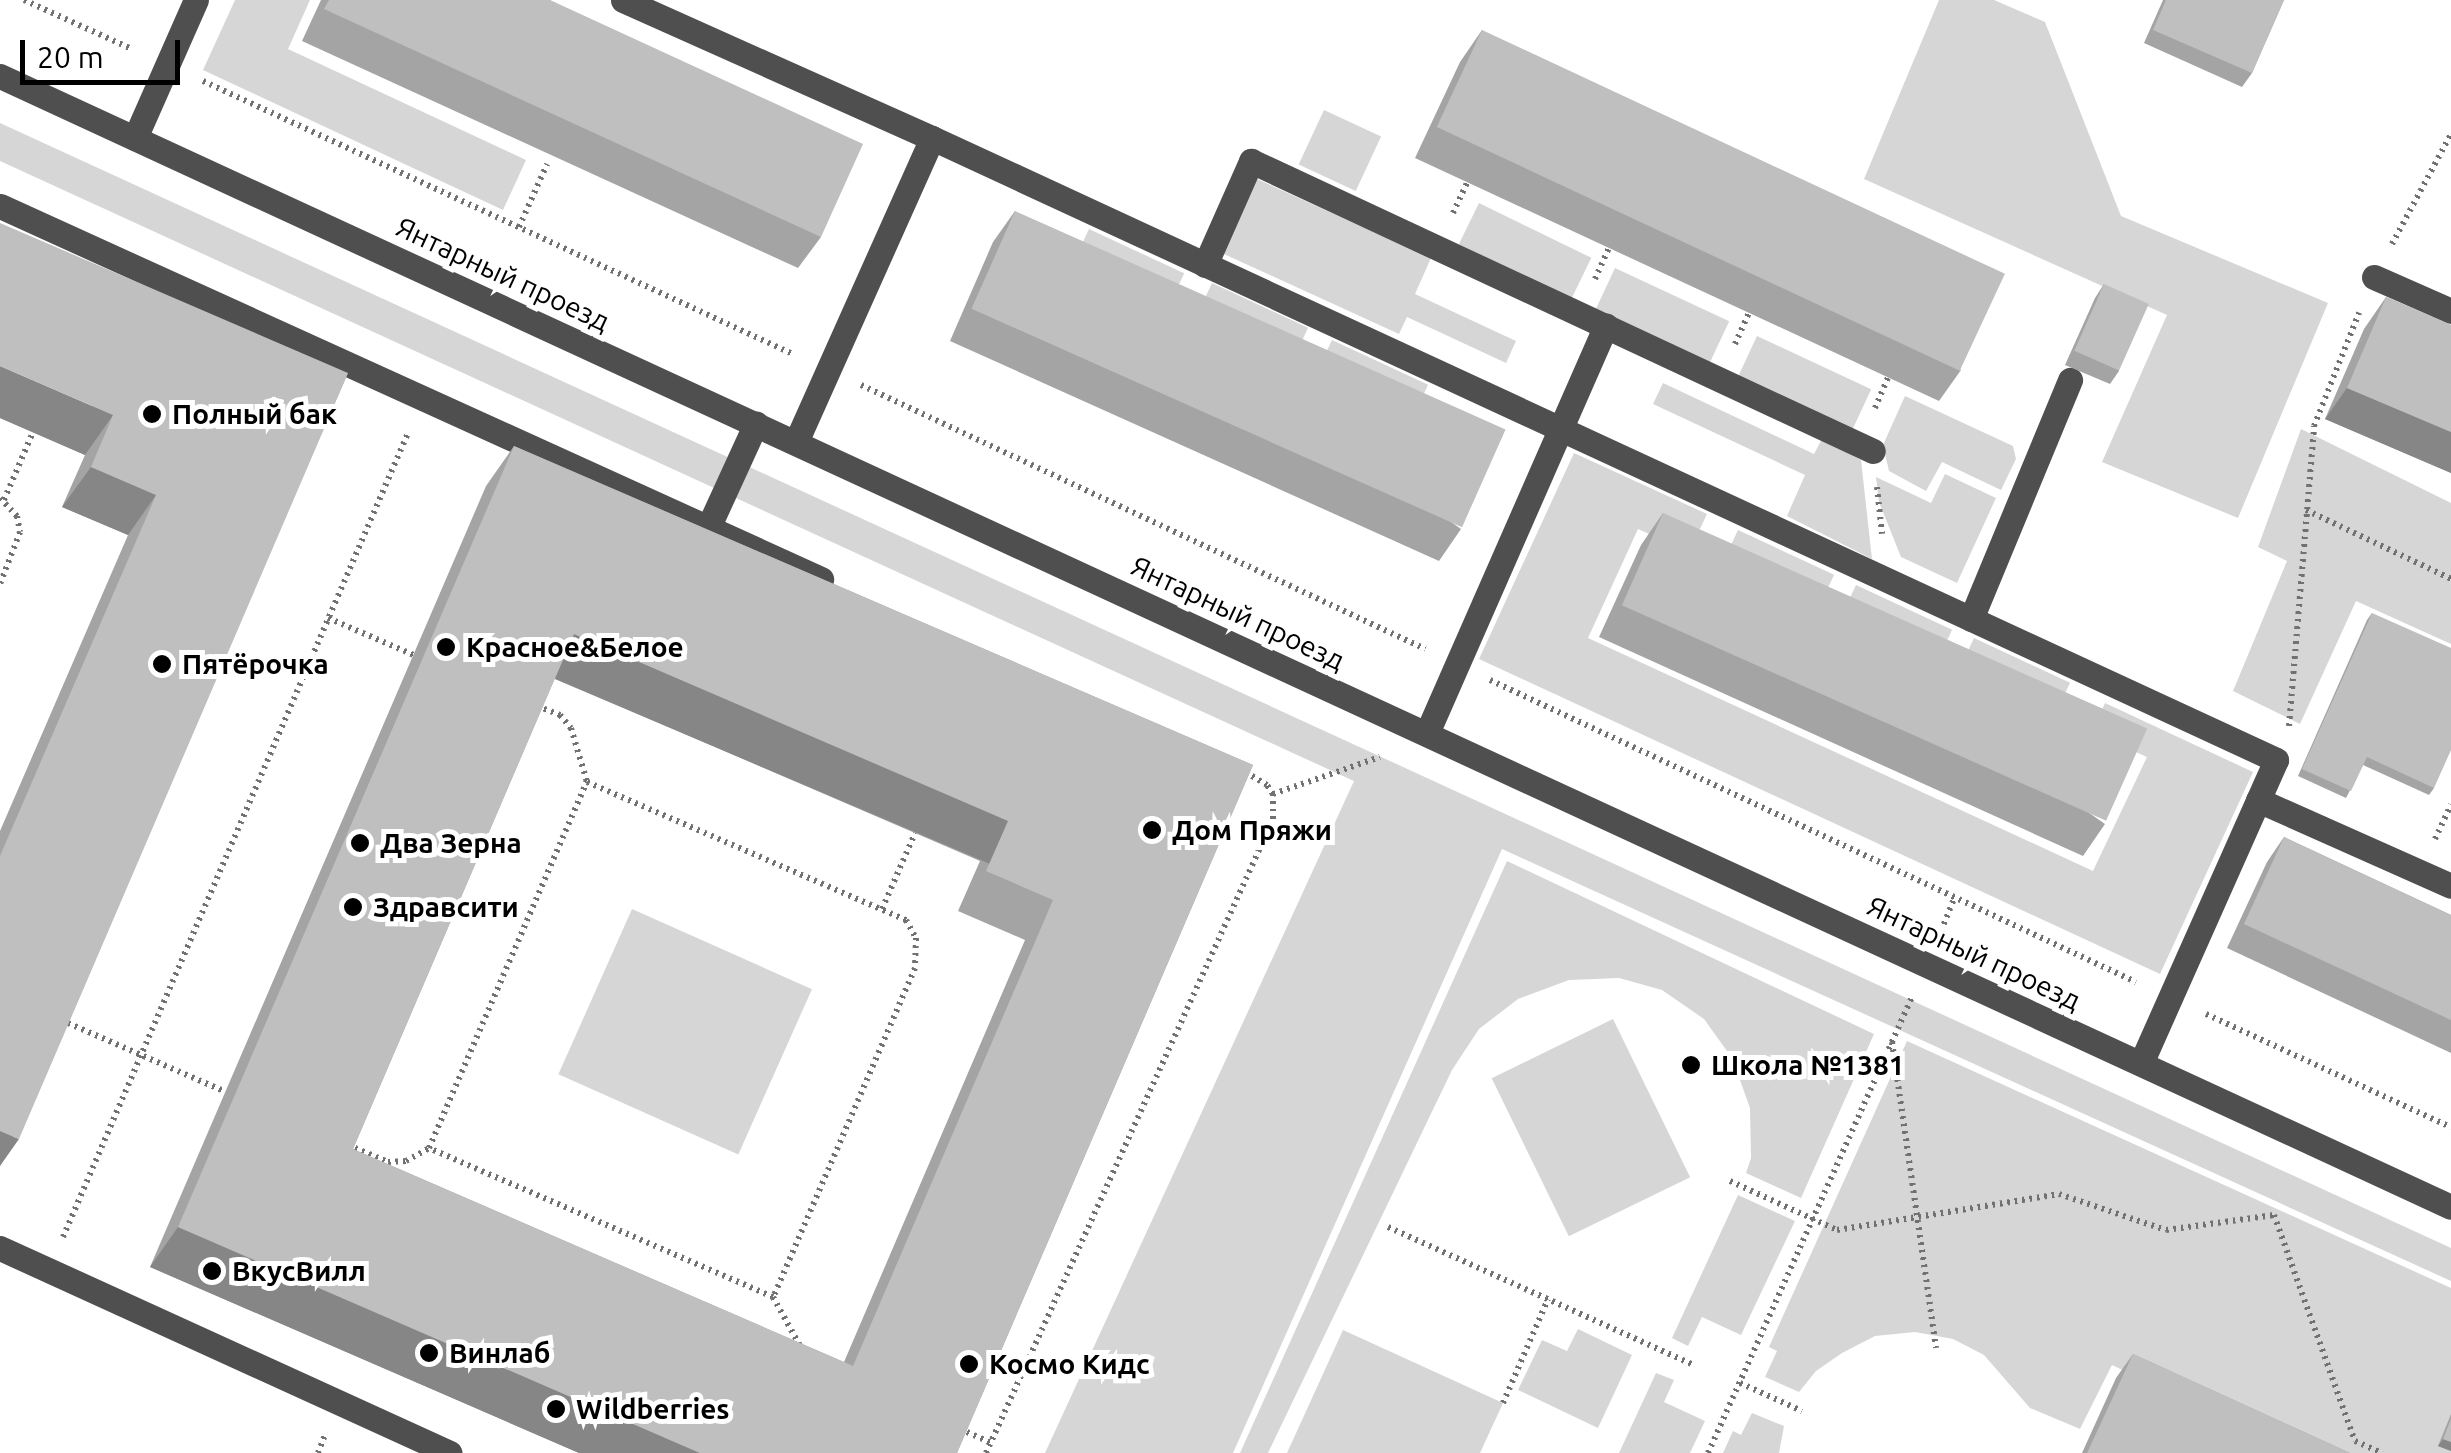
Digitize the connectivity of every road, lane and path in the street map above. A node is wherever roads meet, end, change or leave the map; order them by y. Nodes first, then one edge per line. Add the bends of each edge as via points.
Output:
1 (24, 0) edge
2 (196, 0) edge
3 (623, 0) edge
4 (168, 65) junction
5 (0, 76) edge
6 (2451, 134) edge
7 (135, 138) junction
8 (932, 138) junction
9 (548, 164) edge
10 (0, 206) edge
11 (520, 228) junction
12 (1205, 265) junction
13 (2374, 277) junction
14 (2451, 311) edge
15 (1606, 326) junction
16 (828, 370) junction
17 (2070, 380) dead end
18 (423, 398) junction
19 (756, 423) junction
20 (1559, 428) junction
21 (33, 432) edge
22 (796, 442) junction
23 (1874, 451) joint
24 (2, 499) edge
25 (2306, 510) junction
26 (708, 528) junction
27 (2451, 579) edge
28 (1888, 580) junction
29 (0, 584) edge
30 (850, 592) edge
31 (328, 618) junction
32 (1972, 619) junction
33 (414, 655) dead end
34 (1456, 664) junction
35 (533, 704) edge
36 (1427, 733) junction
37 (2276, 760) junction
38 (1228, 764) edge
39 (587, 782) junction
40 (2258, 800) junction
41 (915, 834) edge
42 (2451, 886) edge
43 (882, 909) junction
44 (1926, 964) junction
45 (2171, 998) junction
46 (60, 1020) edge
47 (1892, 1042) junction
48 (141, 1055) junction
49 (2141, 1063) junction
50 (226, 1092) dead end
51 (2451, 1127) edge
52 (344, 1143) edge
53 (430, 1148) junction
54 (1730, 1181) dead end
55 (2451, 1207) edge
56 (1814, 1219) junction
57 (1917, 1220) junction
58 (1388, 1226) dead end
59 (0, 1248) edge
60 (48, 1270) junction
61 (772, 1297) junction
62 (1548, 1299) junction
63 (1936, 1348) dead end
64 (804, 1354) edge
65 (1692, 1364) dead end
66 (1740, 1383) junction
67 (1503, 1402) dead end
68 (1802, 1411) dead end
69 (957, 1428) edge
70 (991, 1443) junction
71 (450, 1453) edge
72 (986, 1453) edge
73 (1708, 1453) edge
74 (2382, 1453) edge

1 - 4 path
2 - 4 street
3 - 8 street
4 - 7 street
4 - 11 path
5 - 7 street, Янтарный проезд
6 - 13 path
7 - 19 street, Янтарный проезд
8 - 12 street
8 - 16 street
9 - 11 path
10 - 18 street
11 - 16 path
12 - 15 street via 1251,161
12 - 20 street
13 - 14 street
13 - 25 path via 2314,426
15 - 20 street
15 - 23 street
16 - 22 street
16 - 34 path
17 - 32 street
18 - 26 street
18 - 31 path
19 - 22 street, Янтарный проезд
19 - 26 street
20 - 28 street
20 - 34 street
21 - 24 path
22 - 36 street, Янтарный проезд
23 - 28 path
24 - 29 path via 17,516 20,532
25 - 27 path
25 - 37 path via 2290,725
26 - 30 street
28 - 32 street
31 - 33 path
31 - 48 path
32 - 37 street
34 - 36 street
34 - 45 path
35 - 39 path via 566,720
36 - 44 street, Янтарный проезд
37 - 40 street
38 - 70 path via 1268,785 1276,804 1272,819
39 - 43 path
39 - 53 path
40 - 42 street
40 - 45 street
41 - 43 path
43 - 61 path via 912,929 915,968
44 - 47 path
44 - 49 street, Янтарный проезд
45 - 49 street
45 - 51 path
46 - 48 path
47 - 56 path
47 - 57 path
48 - 50 path
48 - 60 path
49 - 55 street, Янтарный проезд
52 - 53 path via 388,1162
53 - 61 path
54 - 56 path
56 - 57 path via 1837,1230
56 - 66 path
57 - 63 path
57 - 74 path via 2059,1194 2166,1230 2274,1215 2355,1441
58 - 62 path
59 - 60 street
60 - 71 street
61 - 64 path
62 - 65 path
62 - 67 path
66 - 68 path
66 - 73 path
69 - 70 path
70 - 72 path

